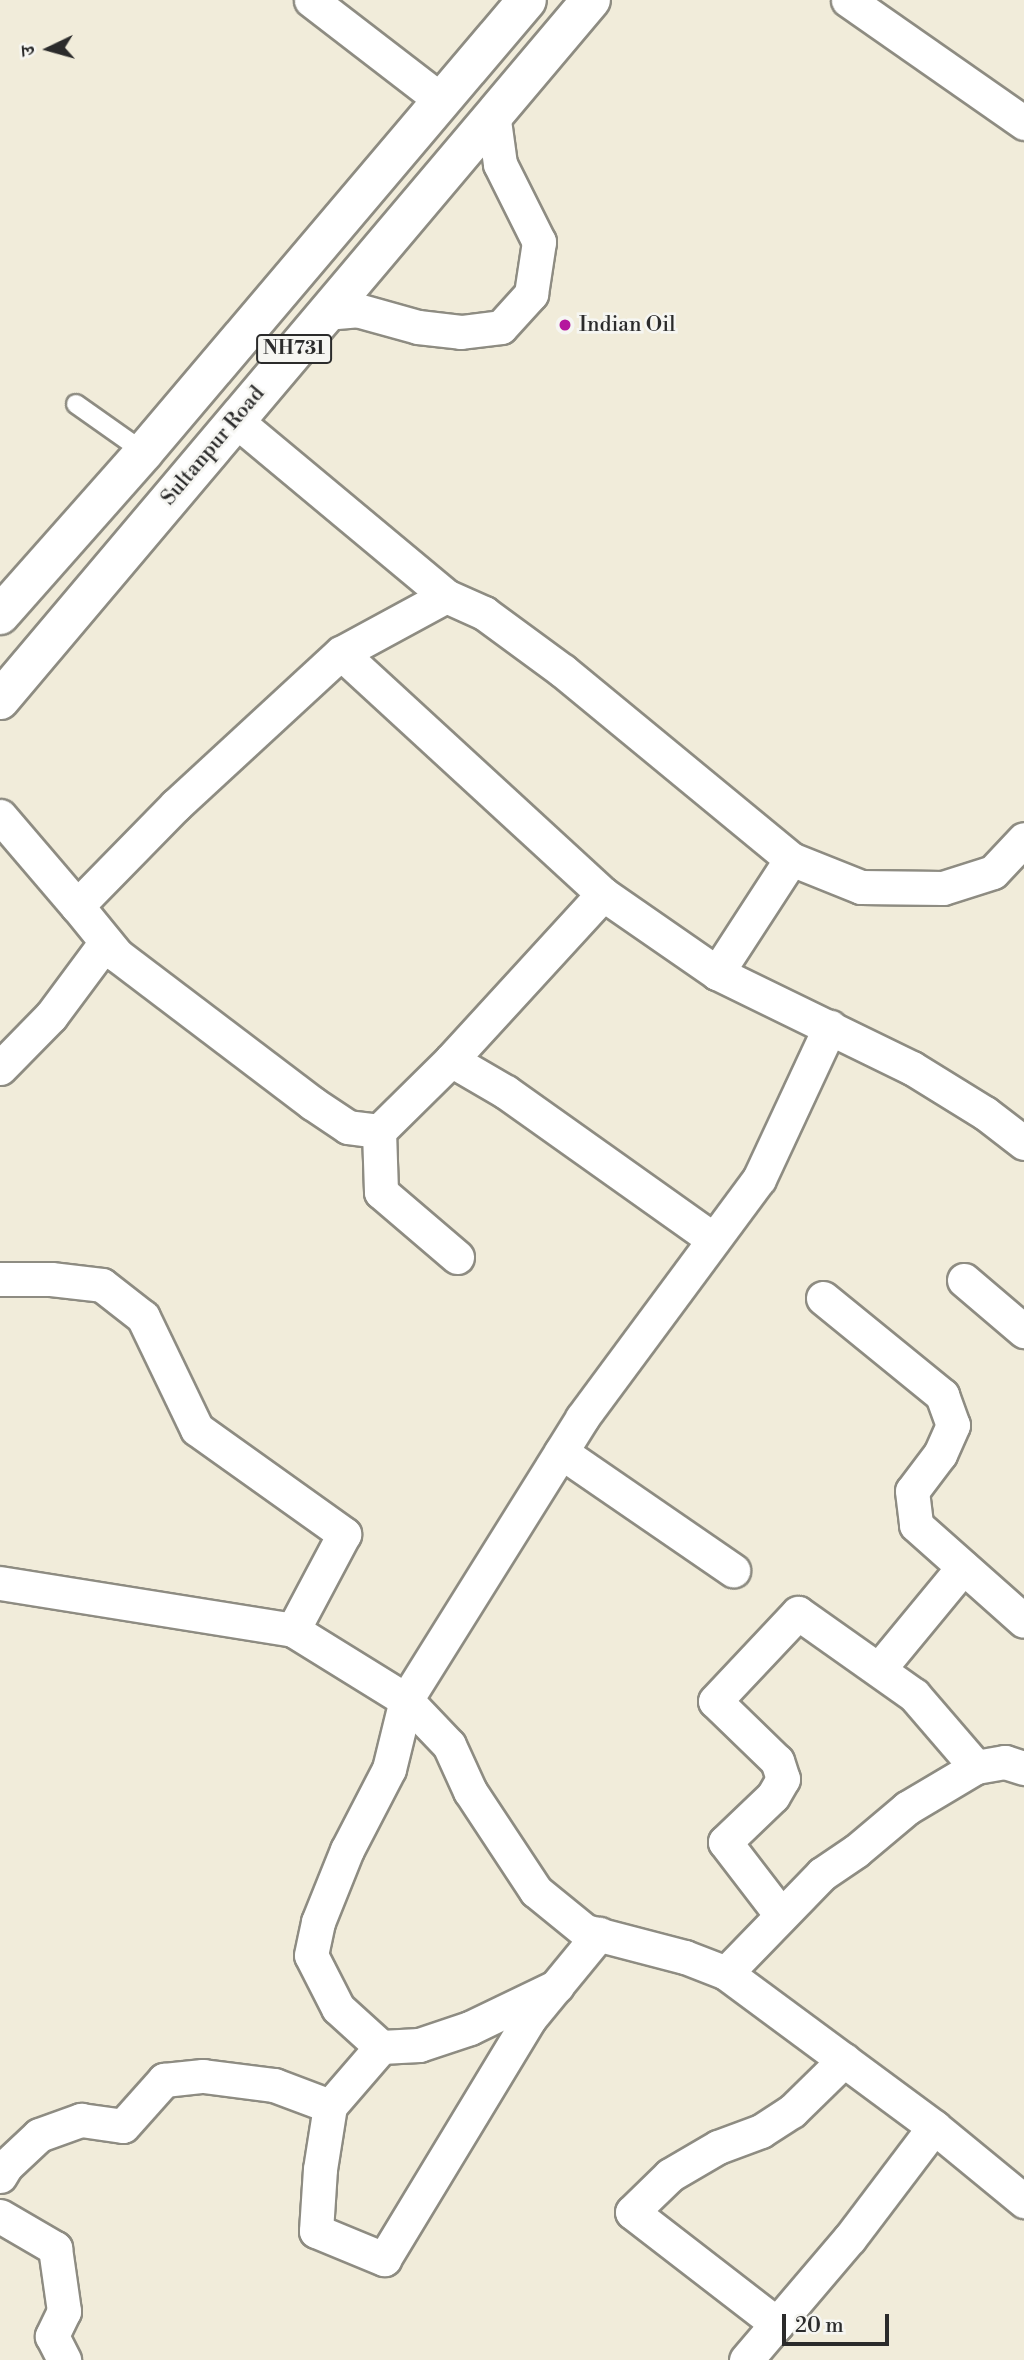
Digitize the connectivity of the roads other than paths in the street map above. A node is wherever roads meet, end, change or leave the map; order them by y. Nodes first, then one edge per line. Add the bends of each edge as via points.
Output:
1 (311, 0) edge
2 (527, 0) edge
3 (591, 0) edge
4 (848, 0) edge
5 (441, 100) junction
6 (493, 113) junction
7 (1024, 123) edge
8 (325, 313) junction
9 (76, 404) dead end
10 (235, 420) junction
11 (144, 452) junction
12 (446, 596) junction
13 (0, 615) edge
14 (341, 653) junction
15 (0, 700) edge
16 (0, 816) edge
17 (1024, 839) edge
18 (791, 859) junction
19 (603, 894) junction
20 (77, 906) junction
21 (106, 942) junction
22 (717, 973) junction
23 (830, 1027) junction
24 (451, 1060) junction
25 (0, 1068) edge
26 (379, 1131) junction
27 (1024, 1143) edge
28 (713, 1239) junction
29 (457, 1257) dead end
30 (0, 1279) edge
31 (964, 1280) dead end
32 (823, 1298) dead end
33 (1024, 1331) edge
34 (561, 1452) junction
35 (963, 1567) junction
36 (733, 1570) dead end
37 (0, 1584) edge
38 (1024, 1621) edge
39 (293, 1630) junction
40 (879, 1669) junction
41 (406, 1700) junction
42 (1007, 1761) edge
43 (781, 1915) junction
44 (599, 1934) junction
45 (726, 1973) junction
46 (556, 1986) junction
47 (381, 2047) junction
48 (844, 2060) junction
49 (330, 2106) junction
50 (934, 2127) junction
51 (0, 2176) edge
52 (1024, 2201) edge
53 (0, 2216) edge
54 (777, 2324) junction
55 (64, 2360) edge
56 (746, 2360) edge

1 - 5 street
2 - 5 highway, NH731
3 - 6 highway, Sultanpur Road / NH731
4 - 7 street
5 - 11 highway, NH731
6 - 8 highway, Sultanpur Road / NH731
6 - 8 street via 500,164 539,242 531,294 500,327 461,332 418,327 357,310
8 - 10 highway, Sultanpur Road / NH731
9 - 11 lane
10 - 12 street
10 - 15 highway, Sultanpur Road / NH731
11 - 13 highway, NH731
12 - 14 street
12 - 18 street via 484,613 563,671
14 - 19 street
14 - 20 street via 176,805
16 - 20 street
17 - 18 street via 993,872 943,888 861,887
18 - 22 street
19 - 22 street
19 - 24 street
20 - 21 street
21 - 25 street via 51,1016
21 - 26 street via 117,955 348,1127
22 - 23 street
23 - 27 street via 912,1068
23 - 28 street via 759,1179
24 - 26 street
24 - 28 street via 517,1099
26 - 29 street via 381,1192
28 - 34 street
30 - 39 street via 102,1285 143,1317 197,1429 344,1534
31 - 33 street
32 - 35 street via 942,1395 953,1425 940,1454 912,1491 916,1525
34 - 36 street
34 - 41 street
35 - 38 street
35 - 40 street
37 - 39 street
39 - 41 street
40 - 42 street
40 - 43 street via 799,1613 715,1701 777,1761 783,1779 773,1796 725,1842
41 - 44 street via 449,1745 470,1791 536,1891 585,1931
41 - 47 street via 389,1769 347,1850 318,1922 311,1955 338,2008
42 - 43 street via 907,1808 822,1874
43 - 45 street
44 - 45 street
44 - 46 street
45 - 48 street
46 - 47 street via 457,2032 419,2045
46 - 49 street via 530,2018 384,2259 316,2231
47 - 49 street
48 - 50 street
48 - 54 street via 792,2111 670,2175 632,2212
49 - 51 street via 274,2085 203,2076 164,2080 123,2126 81,2120 39,2135
50 - 52 street
50 - 54 street
53 - 55 street via 55,2248 64,2311 52,2336
54 - 56 street

